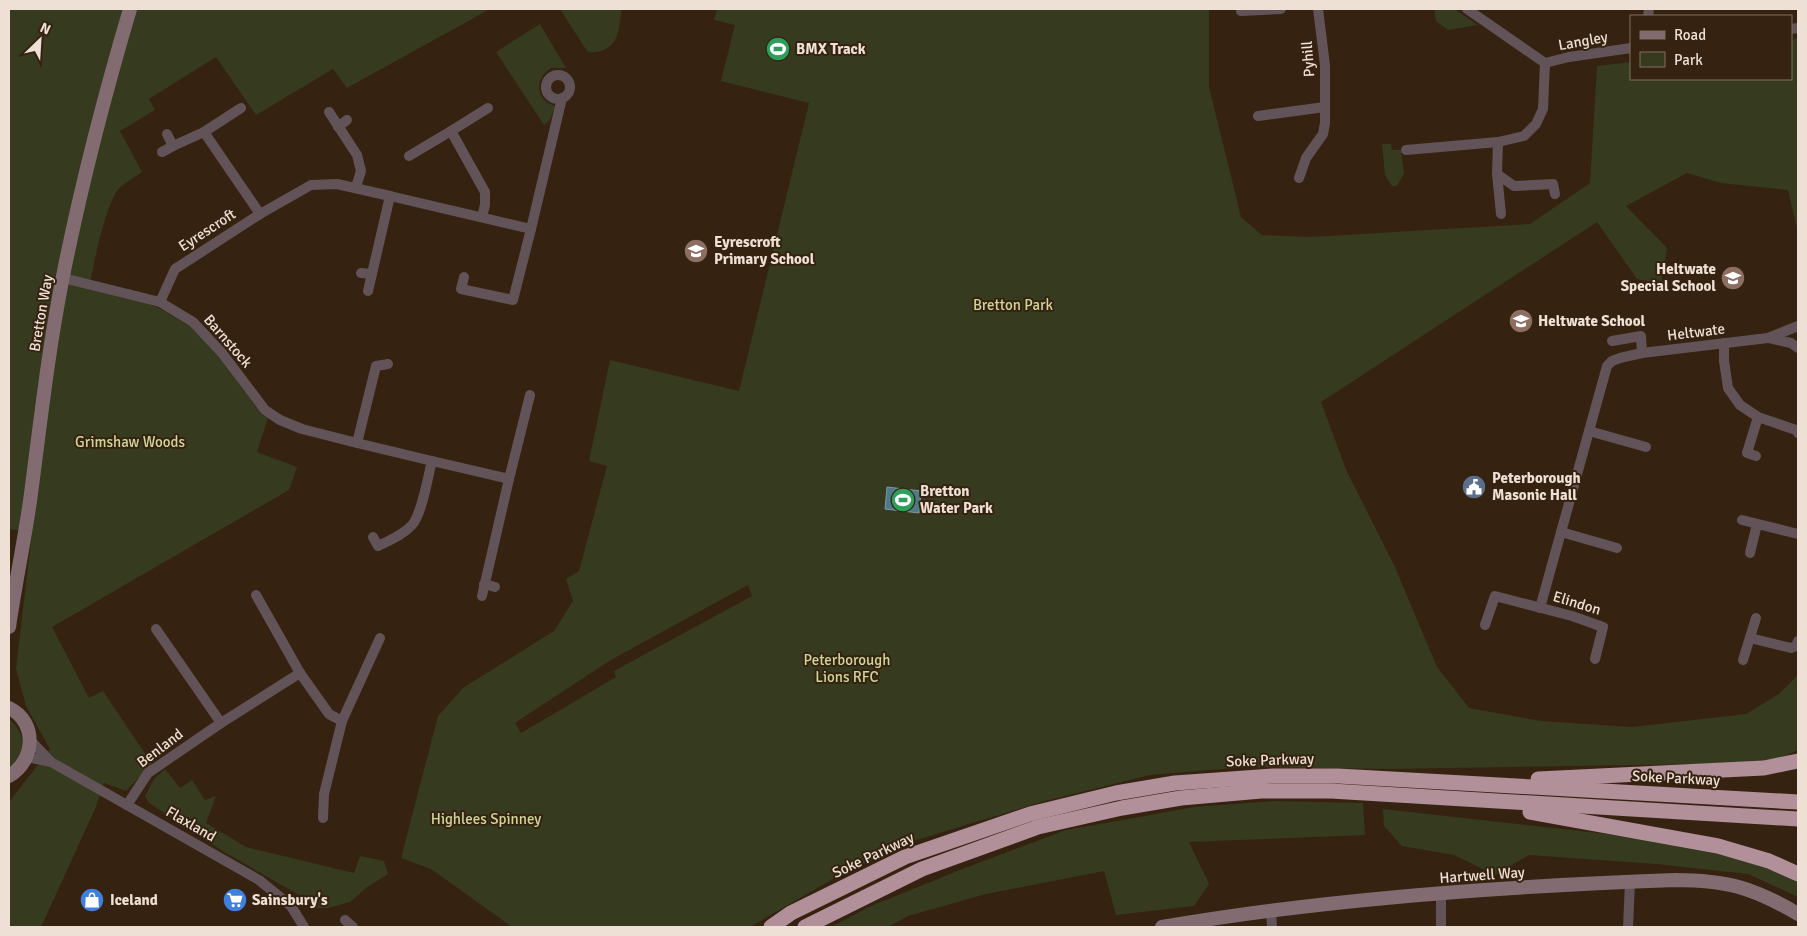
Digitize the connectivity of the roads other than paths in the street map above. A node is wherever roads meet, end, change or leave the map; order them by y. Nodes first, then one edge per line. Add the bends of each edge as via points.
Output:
1 (130, 9) edge
2 (1281, 9) edge
3 (1318, 9) edge
4 (1467, 9) edge
5 (1264, 10) edge
6 (1241, 11) dead end
7 (1630, 48) edge
8 (1545, 63) junction
9 (562, 98) dead end
10 (1325, 107) junction
11 (241, 108) dead end
12 (488, 108) dead end
13 (329, 112) dead end
14 (1258, 116) dead end
15 (347, 120) dead end
16 (338, 127) junction
17 (451, 130) junction
18 (204, 132) junction
19 (167, 134) dead end
20 (1498, 142) junction
21 (173, 146) junction
22 (1406, 150) dead end
23 (162, 152) dead end
24 (409, 156) dead end
25 (1497, 174) junction
26 (1299, 178) dead end
27 (356, 187) junction
28 (1555, 194) dead end
29 (390, 196) junction
30 (260, 214) junction
31 (1502, 214) dead end
32 (482, 217) junction
33 (531, 229) junction
34 (361, 273) dead end
35 (372, 274) junction
36 (464, 277) dead end
37 (63, 278) junction
38 (368, 290) dead end
39 (160, 302) junction
40 (1798, 326) edge
41 (1768, 338) junction
42 (1612, 341) dead end
43 (1724, 343) junction
44 (1798, 348) edge
45 (1642, 353) junction
46 (388, 364) dead end
47 (530, 395) dead end
48 (527, 406) junction
49 (538, 409) dead end
50 (1758, 417) junction
51 (1589, 431) junction
52 (1798, 433) edge
53 (357, 443) junction
54 (1646, 447) dead end
55 (1756, 456) dead end
56 (432, 461) junction
57 (509, 479) junction
58 (1742, 520) dead end
59 (1757, 524) junction
60 (1561, 532) junction
61 (1798, 534) edge
62 (373, 537) dead end
63 (1616, 548) dead end
64 (1750, 552) dead end
65 (484, 584) junction
66 (496, 587) dead end
67 (256, 595) dead end
68 (482, 596) dead end
69 (1540, 608) junction
70 (1756, 618) dead end
71 (1485, 625) dead end
72 (9, 628) edge
73 (156, 629) dead end
74 (380, 638) dead end
75 (1750, 638) junction
76 (1798, 645) edge
77 (1595, 659) dead end
78 (1743, 660) dead end
79 (300, 673) junction
80 (9, 695) edge
81 (10, 709) edge
82 (342, 721) junction
83 (220, 723) junction
84 (30, 740) junction
85 (27, 757) junction
86 (1798, 761) edge
87 (51, 762) junction
88 (9, 776) edge
89 (1447, 783) junction
90 (1464, 800) junction
91 (1798, 802) edge
92 (127, 805) junction
93 (323, 818) dead end
94 (1798, 819) edge
95 (1798, 874) edge
96 (1630, 882) junction
97 (1441, 894) junction
98 (1271, 909) junction
99 (1798, 914) edge
100 (304, 927) edge
101 (771, 927) edge
102 (805, 927) edge
103 (1162, 927) edge
104 (1272, 927) edge
105 (1441, 927) edge
106 (1628, 927) edge

1 - 37 street, Bretton Way via 87,166
2 - 5 street
3 - 10 street, Pyhill via 1325,65
4 - 8 street, Langley
5 - 6 street
7 - 8 street, Langley
8 - 20 street via 1543,109 1536,124 1524,136
9 - 33 street
10 - 14 street
10 - 26 street, Pyhill via 1323,134 1306,158
11 - 18 street
12 - 17 street
13 - 16 street
15 - 16 street
16 - 27 street via 357,155 361,171
17 - 24 street
17 - 32 street via 485,192
18 - 21 street
18 - 30 street, Eyrescroft
19 - 21 street
20 - 22 street
20 - 25 street
21 - 23 street
25 - 28 street via 1514,186 1553,184
25 - 31 street
27 - 29 street, Eyrescroft
27 - 30 street, Eyrescroft via 311,185
29 - 32 street, Eyrescroft
29 - 35 street
30 - 39 street, Eyrescroft via 175,269
32 - 33 street, Eyrescroft
33 - 36 street via 514,300 461,289
34 - 35 street
35 - 38 street
37 - 39 street, Barnstock
37 - 72 street, Bretton Way
39 - 53 street, Barnstock via 193,322 222,353 265,410 302,429
40 - 41 street, Heltwate
41 - 43 street, Heltwate
41 - 44 street, Heltwate via 1791,343
42 - 45 street via 1641,336
43 - 45 street, Heltwate
43 - 50 street via 1728,388 1740,405
45 - 51 street, Heltwate via 1620,358 1607,366
46 - 53 street via 376,366
47 - 48 street
48 - 49 street
48 - 57 street
50 - 52 street
50 - 55 street via 1747,453
51 - 54 street
51 - 60 street, Elindon
53 - 56 street, Barnstock
56 - 57 street, Barnstock
56 - 62 street via 418,516 412,525 378,546
57 - 65 street
58 - 59 street
59 - 61 street
59 - 64 street
60 - 63 street
60 - 69 street, Elindon
65 - 66 street
65 - 68 street
67 - 79 street
69 - 71 street, Elindon via 1495,596
69 - 77 street, Elindon via 1603,626
70 - 75 street
73 - 83 street
74 - 82 street
75 - 76 street via 1791,648
75 - 78 street
79 - 82 street via 329,714
79 - 83 street, Benland
80 - 81 street
81 - 84 street via 25,722
82 - 93 street via 324,794
83 - 92 street, Benland via 148,773
84 - 85 street
84 - 87 street, Flaxland
85 - 87 street, Flaxland
85 - 88 street via 22,766
86 - 89 highway via 1764,768
87 - 92 street, Flaxland
89 - 91 highway, Soke Parkway
89 - 101 highway, Soke Parkway via 1338,776 1273,776 1175,783 1116,793 1030,814 905,857 791,913
90 - 94 highway, Soke Parkway
90 - 95 highway via 1718,846 1769,861
90 - 102 highway, Soke Parkway via 1331,791 1261,791 1181,798 1122,808 1038,827 922,869
92 - 100 street, Flaxland via 259,880 291,906
96 - 97 street, Hartwell Way
96 - 99 street, Hartwell Way via 1705,880 1741,886
96 - 106 street
97 - 98 street, Hartwell Way
97 - 105 street
98 - 103 street, Hartwell Way
98 - 104 street

